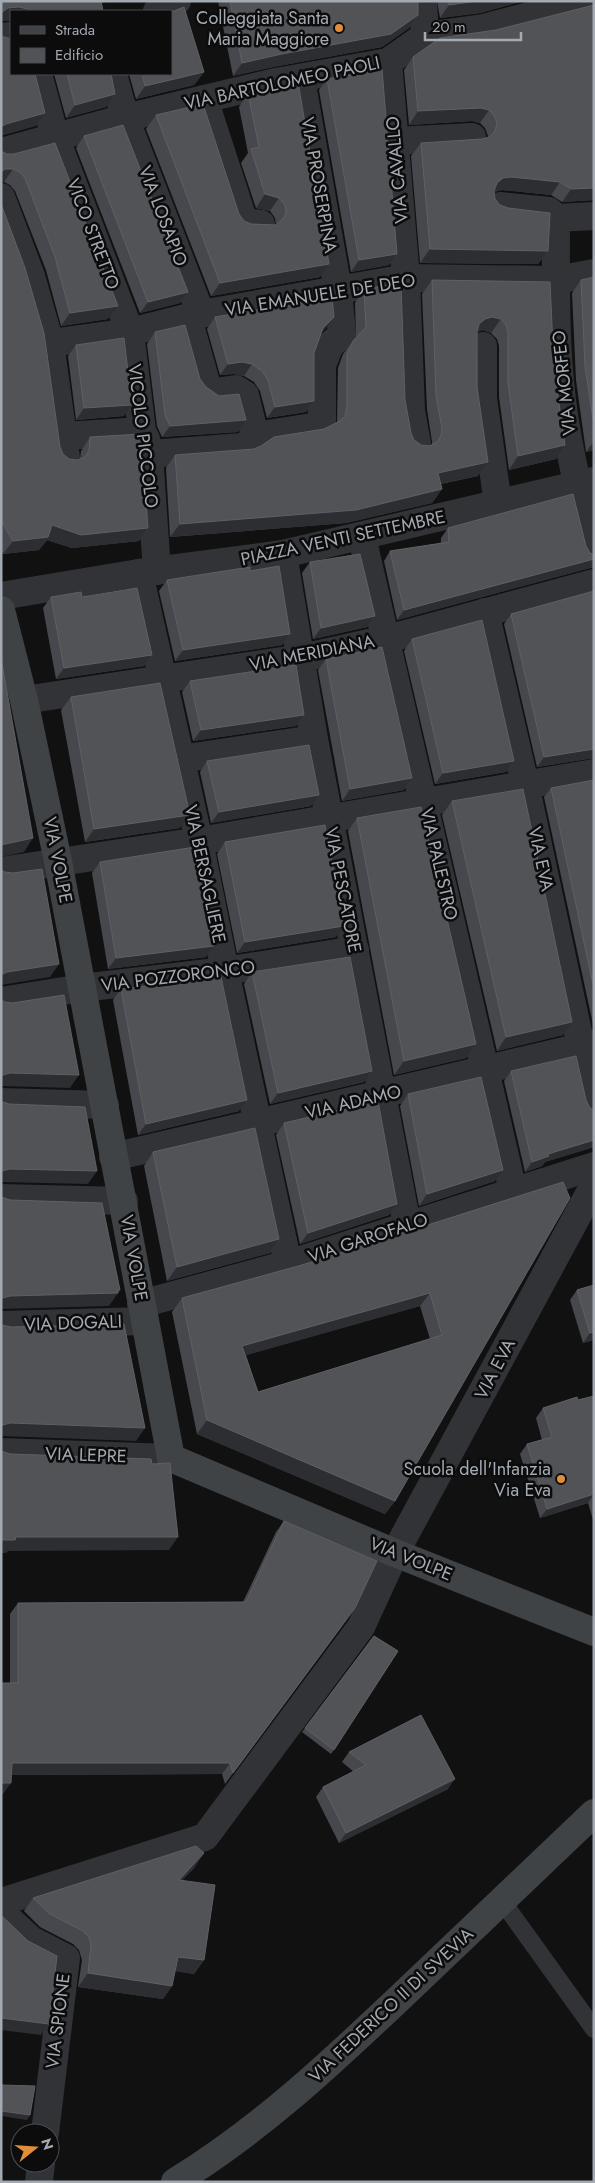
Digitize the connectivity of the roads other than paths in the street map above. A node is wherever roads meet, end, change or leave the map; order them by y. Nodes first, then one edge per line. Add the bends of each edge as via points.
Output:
1 (177, 1) edge
2 (423, 1) edge
3 (588, 1) edge
4 (159, 10) edge
5 (513, 11) edge
6 (425, 36) junction
7 (388, 62) junction
8 (38, 75) edge
9 (113, 75) edge
10 (300, 79) junction
11 (204, 99) junction
12 (125, 118) junction
13 (472, 136) dead end
14 (55, 137) junction
15 (394, 141) junction
16 (1, 152) edge
17 (1, 197) edge
18 (500, 206) edge
19 (594, 216) edge
20 (556, 218) junction
21 (261, 224) edge
22 (594, 273) edge
23 (406, 278) junction
24 (556, 280) junction
25 (338, 290) junction
26 (195, 316) junction
27 (130, 332) junction
28 (50, 343) junction
29 (483, 346) edge
30 (255, 436) junction
31 (145, 442) junction
32 (417, 444) edge
33 (585, 483) edge
34 (498, 504) junction
35 (362, 537) junction
36 (594, 552) edge
37 (283, 554) junction
38 (148, 572) junction
39 (594, 583) edge
40 (1, 596) edge
41 (1, 610) edge
42 (485, 612) junction
43 (387, 639) junction
44 (302, 658) junction
45 (163, 678) junction
46 (24, 700) junction
47 (314, 739) junction
48 (180, 759) junction
49 (594, 773) edge
50 (525, 784) junction
51 (424, 801) junction
52 (330, 818) junction
53 (199, 841) junction
54 (58, 861) junction
55 (1, 871) edge
56 (355, 950) junction
57 (225, 971) junction
58 (82, 988) junction
59 (1, 1002) edge
60 (587, 1046) edge
61 (486, 1070) junction
62 (382, 1095) junction
63 (1, 1102) edge
64 (105, 1105) junction
65 (594, 1107) edge
66 (258, 1124) junction
67 (113, 1157) junction
68 (594, 1166) edge
69 (594, 1185) edge
70 (513, 1191) junction
71 (1, 1198) edge
72 (124, 1201) junction
73 (407, 1225) junction
74 (288, 1264) junction
75 (143, 1312) junction
76 (1, 1325) edge
77 (1, 1452) edge
78 (171, 1458) junction
79 (395, 1553) junction
80 (594, 1632) edge
81 (594, 1813) edge
82 (502, 1901) junction
83 (1, 1902) edge
84 (1, 1912) edge
85 (594, 2029) edge
86 (46, 2123) edge
87 (175, 2182) edge

1 - 4 street
2 - 6 street
3 - 5 street, VIA BARTOLOMEO PAOLI
5 - 6 street, VIA BARTOLOMEO PAOLI via 483,28
6 - 7 street, VIA BARTOLOMEO PAOLI
7 - 10 street, VIA BARTOLOMEO PAOLI
7 - 15 street, VIA CAVALLO
8 - 14 street, VICO STRETTO
9 - 12 street, VIA LOSAPIO
10 - 11 street, VIA BARTOLOMEO PAOLI
10 - 25 street, VIA PROSERPINA
11 - 12 street, VIA BARTOLOMEO PAOLI
11 - 21 street via 244,222
12 - 14 street, VIA BARTOLOMEO PAOLI
12 - 26 street, VIA LOSAPIO
13 - 15 street
14 - 16 street, VIA BARTOLOMEO PAOLI
14 - 27 street, VICO STRETTO
15 - 23 street, VIA CAVALLO
17 - 28 street via 31,276
18 - 20 street via 549,211
19 - 20 street
20 - 24 street, VIA MORFEO
22 - 24 street, VIA EMANUELE DE DEO
23 - 24 street, VIA EMANUELE DE DEO via 483,282
23 - 25 street, VIA EMANUELE DE DEO
23 - 32 street, VIA CAVALLO via 411,411
24 - 33 street, VIA MORFEO via 560,382
25 - 26 street, VIA EMANUELE DE DEO
25 - 30 street, VIA PROSERPINA via 342,335 330,345 322,365 322,421 312,427
26 - 27 street, VIA EMANUELE DE DEO
26 - 30 street, VIA LOSAPIO via 207,386 215,392 236,389 245,394
27 - 28 street, VIA EMANUELE DE DEO
27 - 31 street, VICOLO PICCOLO
28 - 31 street via 65,447
29 - 34 street via 483,398
30 - 31 street via 243,447
31 - 38 street, VICOLO PICCOLO
33 - 34 street, PIAZZA VENTI SETTEMBRE
33 - 36 street, VIA MORFEO
34 - 35 street, PIAZZA VENTI SETTEMBRE
35 - 37 street, PIAZZA VENTI SETTEMBRE
35 - 43 street, VIA PALESTRO
37 - 38 street, PIAZZA VENTI SETTEMBRE
37 - 44 street, VIA PESCATORE
38 - 40 street, PIAZZA VENTI SETTEMBRE
38 - 45 street, VIA BERSAGLIERE
39 - 42 street, VIA MERIDIANA
41 - 46 main road, VIA VOLPE
42 - 43 street, VIA MERIDIANA
42 - 50 street, VIA EVA
43 - 44 street, VIA MERIDIANA
43 - 51 street, VIA PALESTRO
44 - 45 street, VIA MERIDIANA
44 - 47 street, VIA PESCATORE
45 - 46 street, VIA MERIDIANA
45 - 48 street, VIA BERSAGLIERE
46 - 54 main road, VIA VOLPE
47 - 48 street
47 - 52 street, VIA PESCATORE
48 - 53 street, VIA BERSAGLIERE
49 - 50 street
50 - 51 street
50 - 60 street, VIA EVA
51 - 52 street
51 - 61 street, VIA PALESTRO
52 - 53 street
52 - 56 street, VIA PESCATORE
53 - 54 street
53 - 57 street, VIA BERSAGLIERE
54 - 55 street
54 - 58 main road, VIA VOLPE
56 - 57 street, VIA POZZORONCO
56 - 62 street, VIA PESCATORE
57 - 58 street, VIA POZZORONCO
57 - 66 street, VIA BERSAGLIERE
58 - 59 street, VIA POZZORONCO
58 - 64 main road, VIA VOLPE
60 - 61 street, VIA ADAMO
60 - 65 street, VIA EVA
61 - 62 street, VIA ADAMO
61 - 70 street, VIA PALESTRO
62 - 66 street, VIA ADAMO
62 - 73 street, VIA PESCATORE
63 - 64 street
64 - 67 main road, VIA VOLPE
66 - 67 street, VIA ADAMO
66 - 74 street, VIA BERSAGLIERE
67 - 72 main road, VIA VOLPE
68 - 70 street, VIA GAROFALO
69 - 79 street, VIA EVA
70 - 73 street, VIA GAROFALO
71 - 72 street
72 - 75 main road, VIA VOLPE
73 - 74 street, VIA GAROFALO
74 - 75 street, VIA GAROFALO
75 - 76 street, VIA DOGALI
75 - 78 main road, VIA VOLPE
77 - 78 street, VIA LEPRE
78 - 79 main road, VIA VOLPE
79 - 80 main road, VIA VOLPE
79 - 83 street, VIA EVA via 361,1626 205,1837
81 - 82 main road, VIA FEDERICO II DI SVEVIA
82 - 85 lane
82 - 87 main road, VIA FEDERICO II DI SVEVIA via 272,2115
84 - 86 street, VIA SPIONE via 31,1940 66,1958

